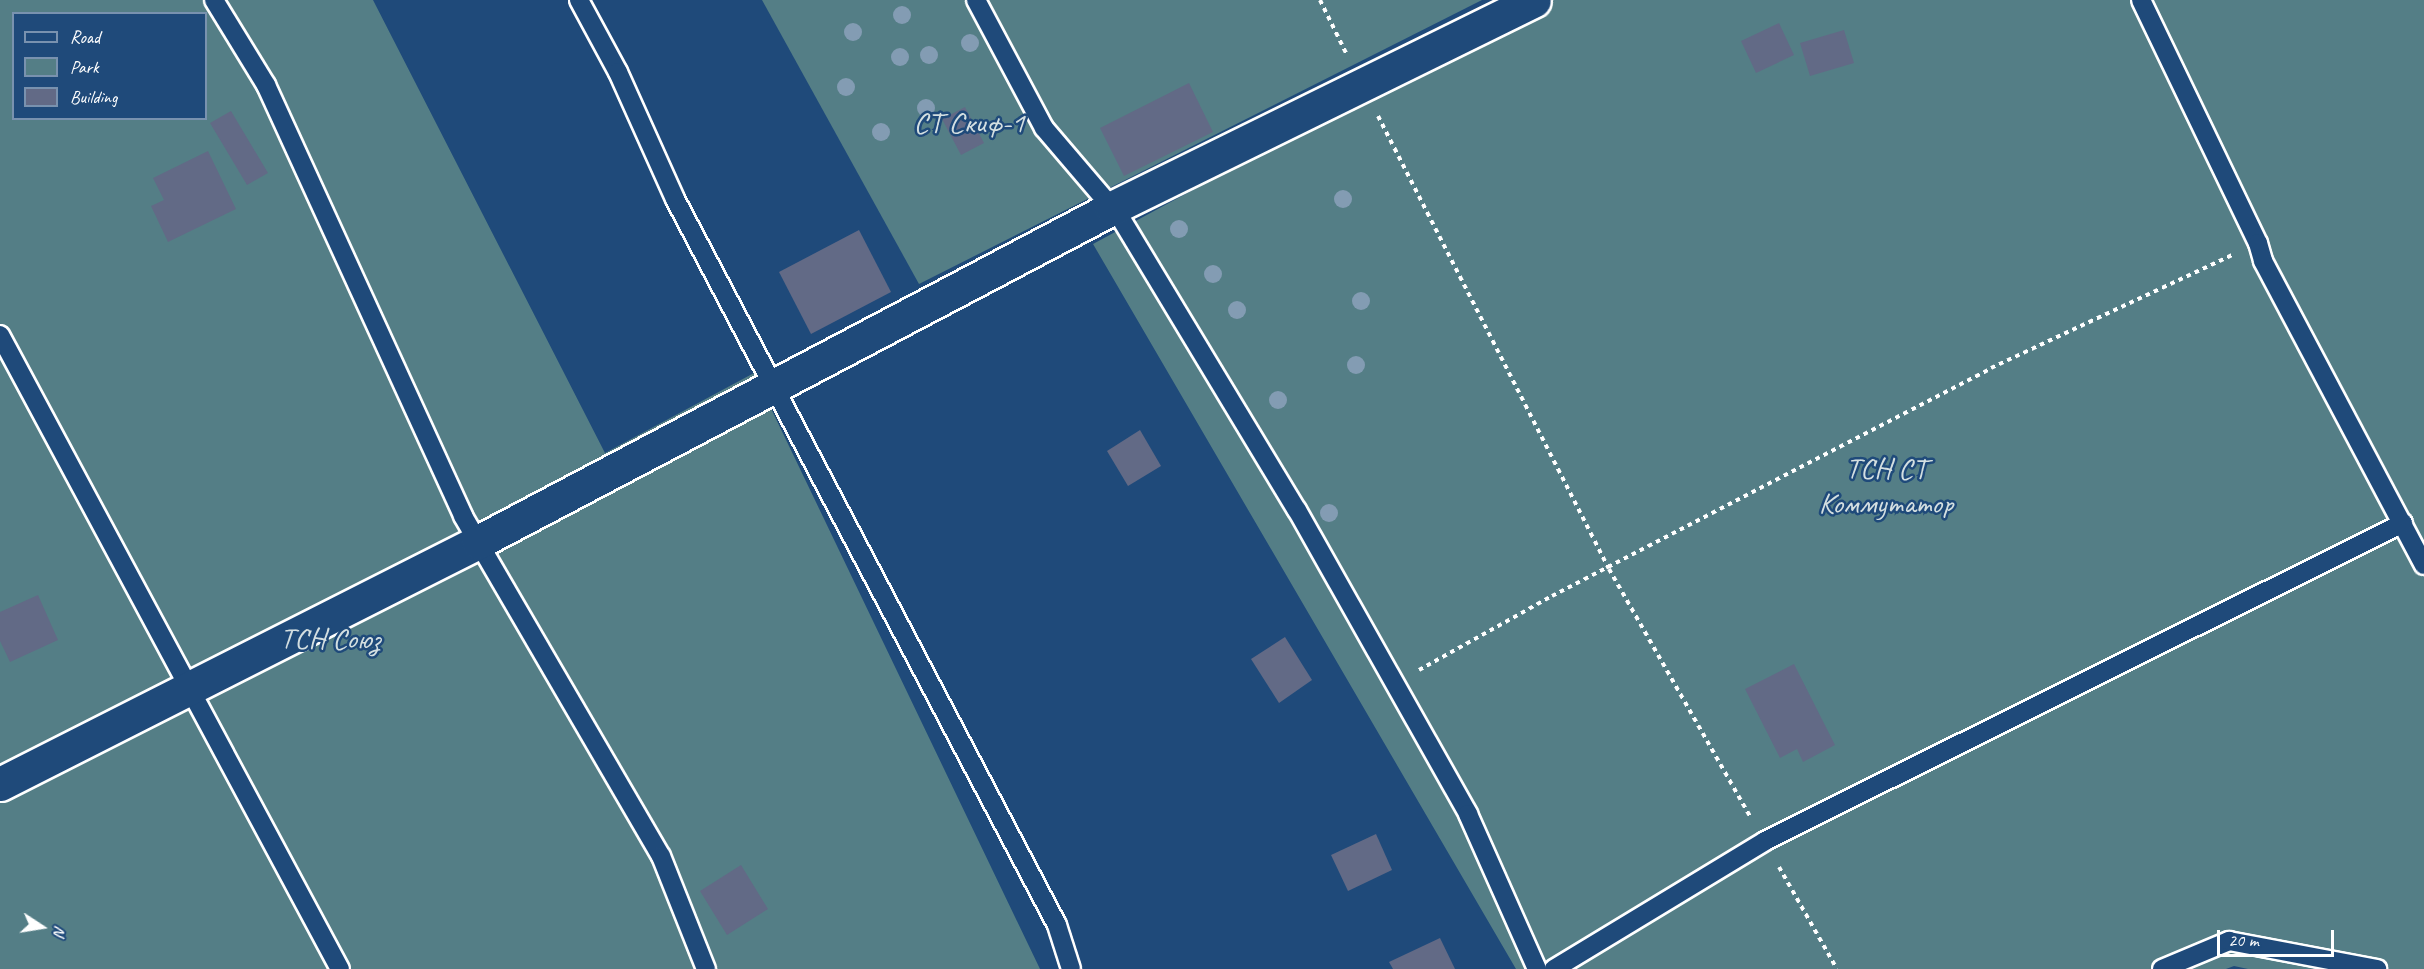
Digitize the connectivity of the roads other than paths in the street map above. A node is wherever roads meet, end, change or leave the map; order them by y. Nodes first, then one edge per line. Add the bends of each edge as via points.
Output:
1 (214, 0) edge
2 (579, 0) edge
3 (976, 0) edge
4 (1534, 0) edge
5 (2141, 0) edge
6 (1112, 208) junction
7 (0, 335) edge
8 (773, 386) junction
9 (2403, 523) junction
10 (478, 542) junction
11 (2424, 565) edge
12 (190, 687) junction
13 (0, 784) edge
14 (340, 969) edge
15 (706, 969) edge
16 (1071, 969) edge
17 (1538, 969) edge
18 (1554, 969) edge
19 (2162, 969) edge
20 (2377, 969) edge

1 - 10 lane via 266,85
2 - 8 lane via 618,72 675,199
3 - 6 lane via 1044,128
4 - 6 street
5 - 9 lane via 2258,243 2263,261
6 - 8 street
6 - 17 lane via 1297,510 1468,814
7 - 12 lane
8 - 10 street
8 - 16 lane via 1057,925
9 - 11 lane
9 - 18 lane via 1765,841
10 - 12 street
10 - 15 lane via 661,856
12 - 13 street
12 - 14 lane
19 - 20 lane via 2229,941

